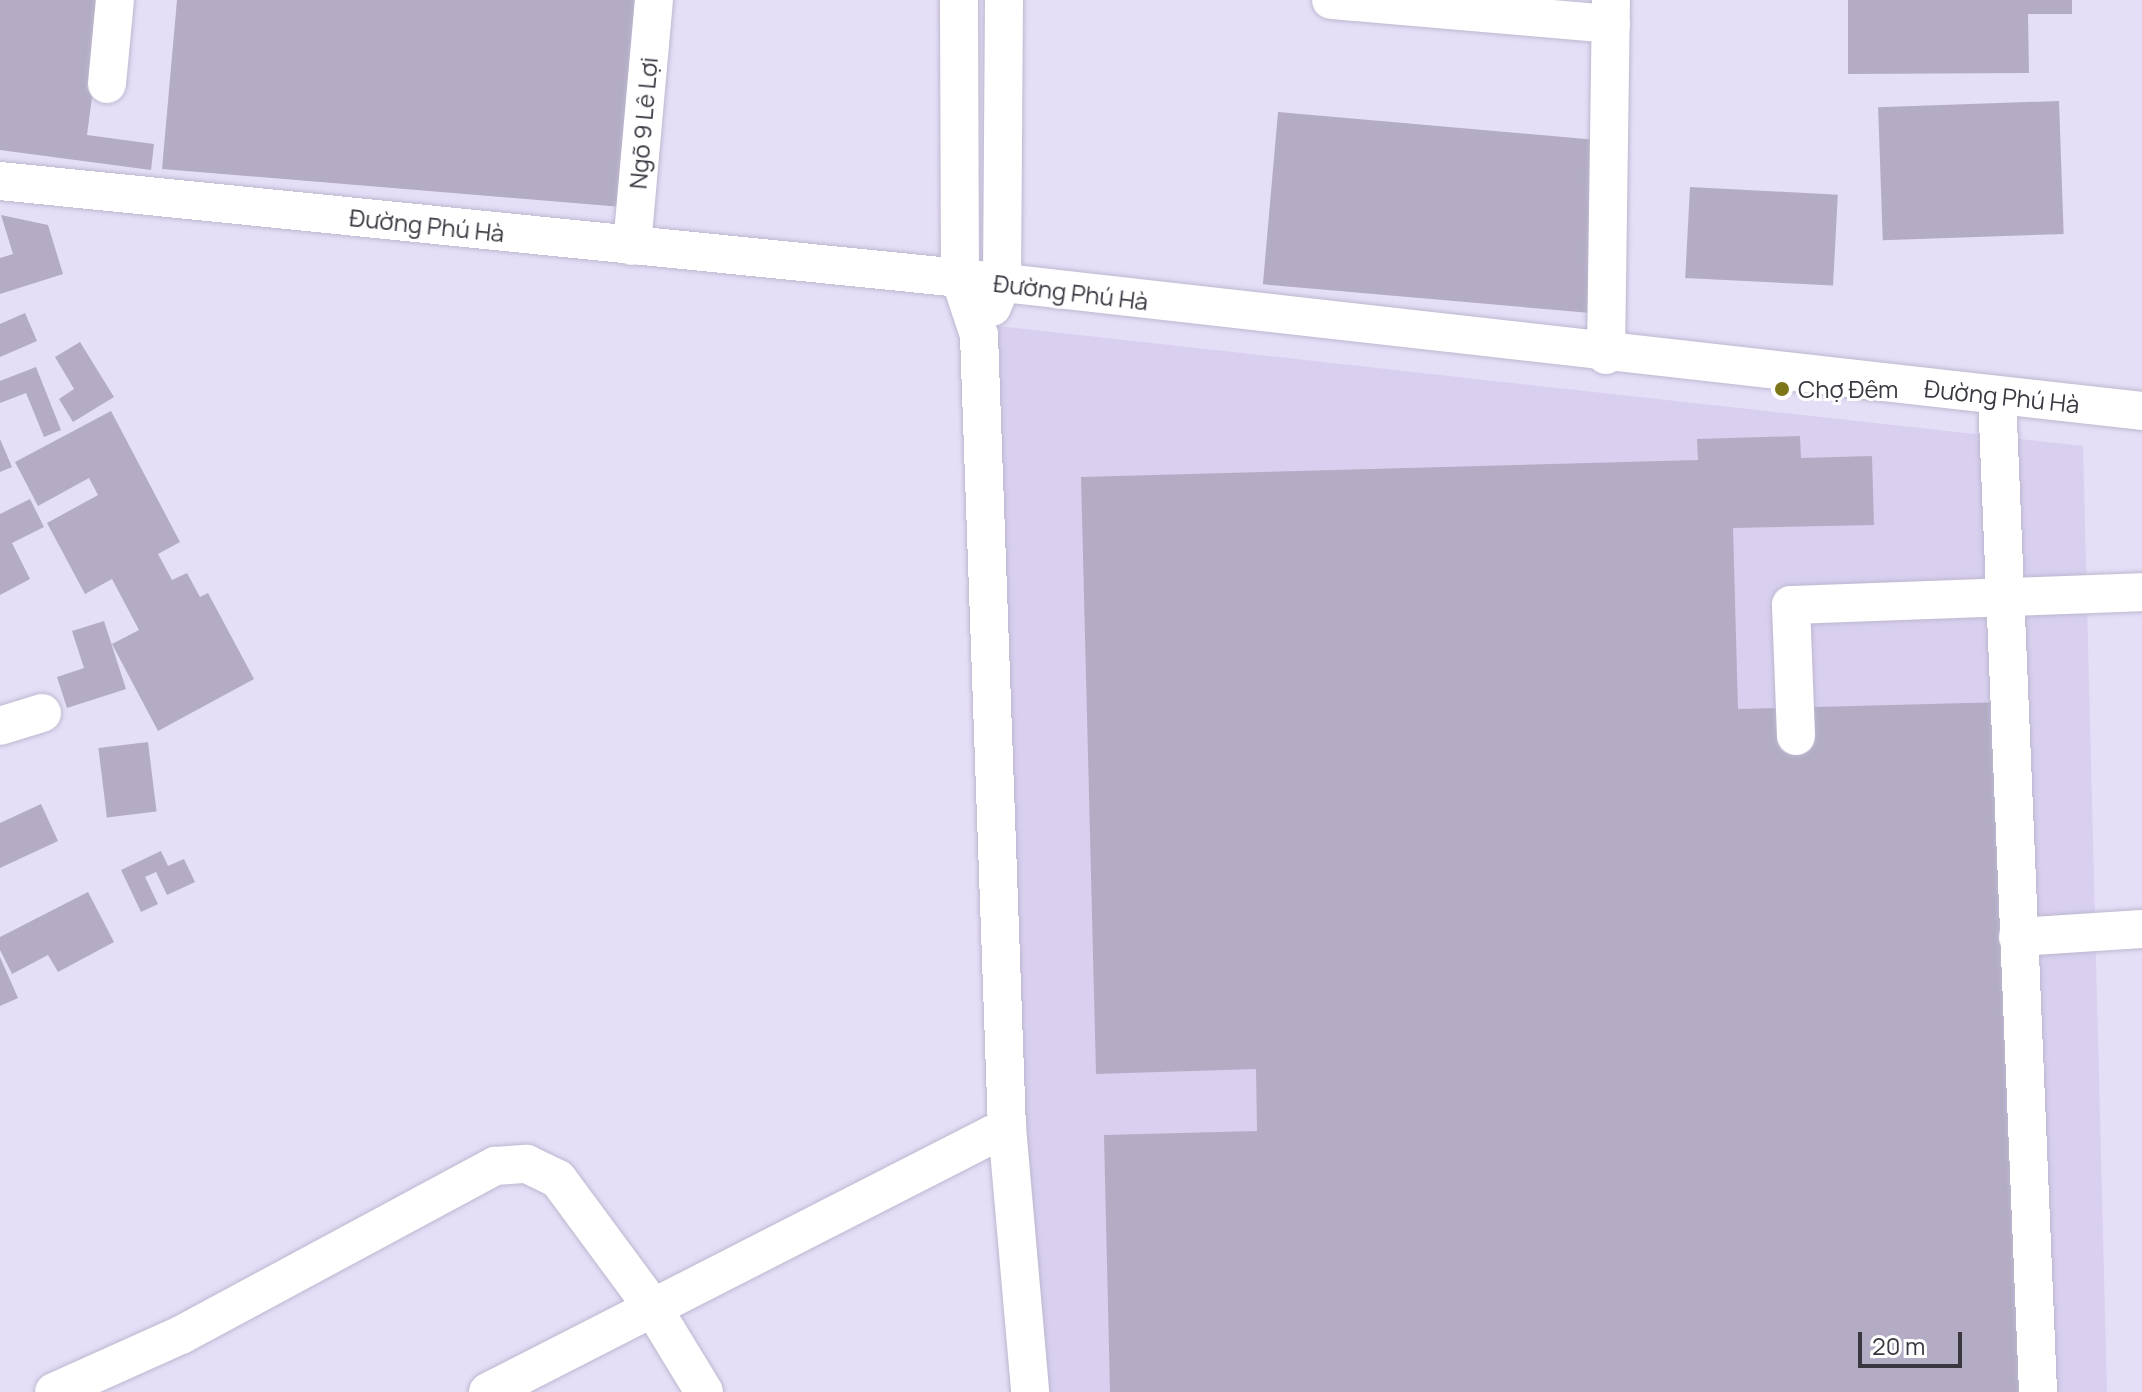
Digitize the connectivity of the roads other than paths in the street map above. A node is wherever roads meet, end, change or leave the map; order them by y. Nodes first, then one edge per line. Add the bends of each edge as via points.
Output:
1 (115, 0) edge
2 (654, 0) edge
3 (959, 0) edge
4 (1004, 0) edge
5 (1349, 1) edge
6 (1611, 12) edge
7 (107, 84) dead end
8 (0, 181) edge
9 (632, 246) junction
10 (960, 278) junction
11 (1002, 284) junction
12 (979, 335) junction
13 (1606, 355) junction
14 (1997, 396) junction
15 (2142, 411) edge
16 (2142, 592) edge
17 (2003, 595) junction
18 (42, 713) dead end
19 (0, 726) edge
20 (1796, 736) dead end
21 (2142, 929) edge
22 (2018, 937) junction
23 (1007, 1127) junction
24 (653, 1308) junction
25 (54, 1392) edge
26 (488, 1392) edge
27 (704, 1392) edge
28 (1030, 1392) edge
29 (2038, 1392) edge

1 - 7 street
2 - 9 street, Ngõ 9 Lê Lợi
3 - 10 street
4 - 11 street
5 - 6 street
6 - 13 street
8 - 9 street, Đường Phú Hà
9 - 10 street, Đường Phú Hà
10 - 11 street, Đường Phú Hà
10 - 12 street
11 - 12 street
11 - 13 street, Đường Phú Hà
12 - 23 street
13 - 14 street, Đường Phú Hà
14 - 15 street, Đường Phú Hà
14 - 17 street
16 - 17 street
17 - 20 street via 1791,605
17 - 22 street
18 - 19 street
21 - 22 street
22 - 29 street
23 - 24 street
23 - 28 street
24 - 25 street via 558,1179 527,1164 495,1166 181,1335
24 - 26 street
24 - 27 street

